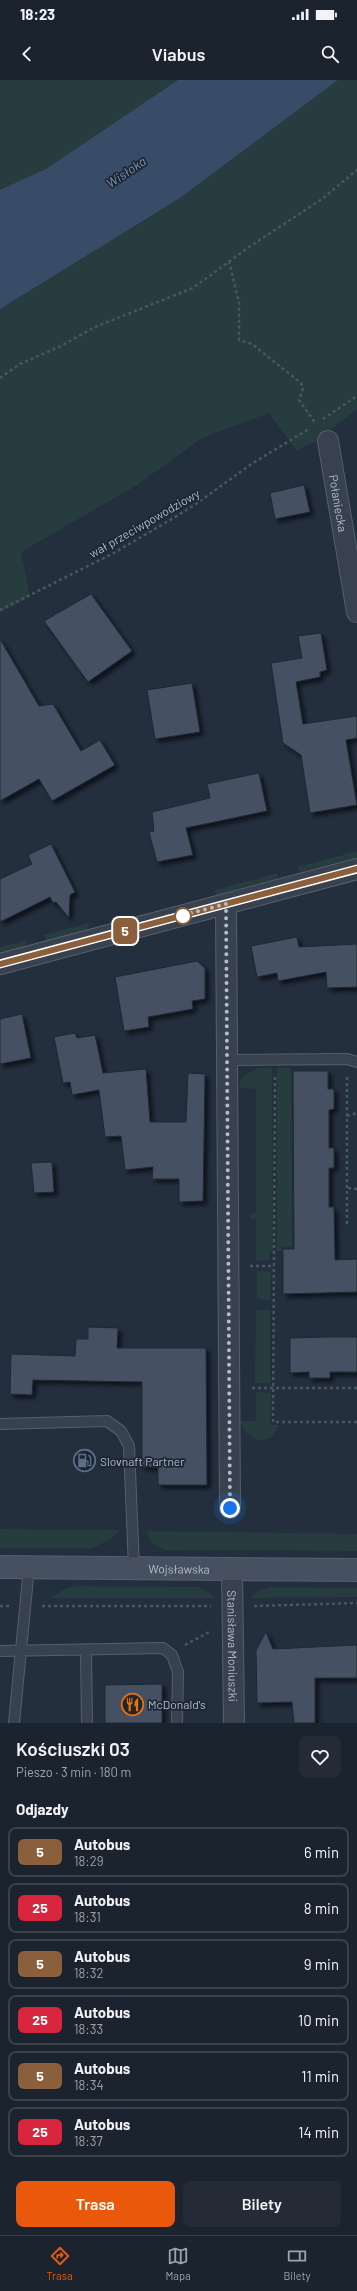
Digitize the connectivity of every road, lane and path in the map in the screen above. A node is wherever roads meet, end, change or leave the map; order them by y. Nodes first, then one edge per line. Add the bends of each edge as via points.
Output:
1 (357, 170) edge
2 (229, 261) junction
3 (0, 378) edge
4 (316, 424) dead end
5 (291, 441) dead end
6 (328, 441) dead end
7 (0, 610) edge
8 (357, 612) edge
9 (357, 869) edge
10 (226, 904) junction
11 (0, 964) edge
12 (226, 1060) junction
13 (275, 1060) junction
14 (352, 1061) edge
15 (357, 1113) edge
16 (347, 1116) junction
17 (348, 1188) junction
18 (357, 1189) edge
19 (347, 1224) dead end
20 (246, 1266) dead end
21 (274, 1266) junction
22 (256, 1388) dead end
23 (273, 1388) junction
24 (357, 1388) edge
25 (357, 1422) edge
26 (0, 1424) edge
27 (230, 1508) dead end
28 (0, 1567) edge
29 (29, 1567) junction
30 (134, 1568) junction
31 (232, 1569) junction
32 (357, 1570) edge
33 (357, 1603) edge
34 (0, 1606) edge
35 (25, 1606) junction
36 (233, 1607) junction
37 (218, 1627) dead end
38 (86, 1650) junction
39 (0, 1651) edge
40 (20, 1651) junction
41 (172, 1655) junction
42 (14, 1723) edge
43 (87, 1723) edge
44 (177, 1723) edge
45 (234, 1723) edge

1 - 2 path via 322,199
2 - 3 path via 193,288 94,327 61,346 20,364
2 - 4 path via 239,303 239,340 252,344 301,383 299,400
5 - 7 path, wał przeciwpowodziowy via 193,506 114,553
6 - 8 street, Połaniecka
9 - 10 street
10 - 11 street
10 - 12 street
12 - 13 lane
12 - 27 street
13 - 14 lane
13 - 21 path
14 - 16 path
15 - 16 path
16 - 17 path
17 - 18 path
17 - 19 path
20 - 21 path
21 - 23 path
22 - 23 path
23 - 24 path
23 - 25 path via 273,1422
26 - 30 lane via 107,1421 121,1431 129,1446
28 - 29 street, Wojsławska
29 - 30 street, Wojsławska
29 - 35 lane
30 - 31 street, Wojsławska
31 - 32 street, Wojsławska
31 - 36 street, Stanisława Moniuszki
33 - 36 path
34 - 35 path
35 - 36 path
35 - 40 lane
36 - 45 street, Stanisława Moniuszki
37 - 41 path
38 - 40 lane
38 - 41 lane via 163,1648
38 - 43 lane
39 - 40 lane
40 - 42 lane
41 - 44 lane via 178,1672

